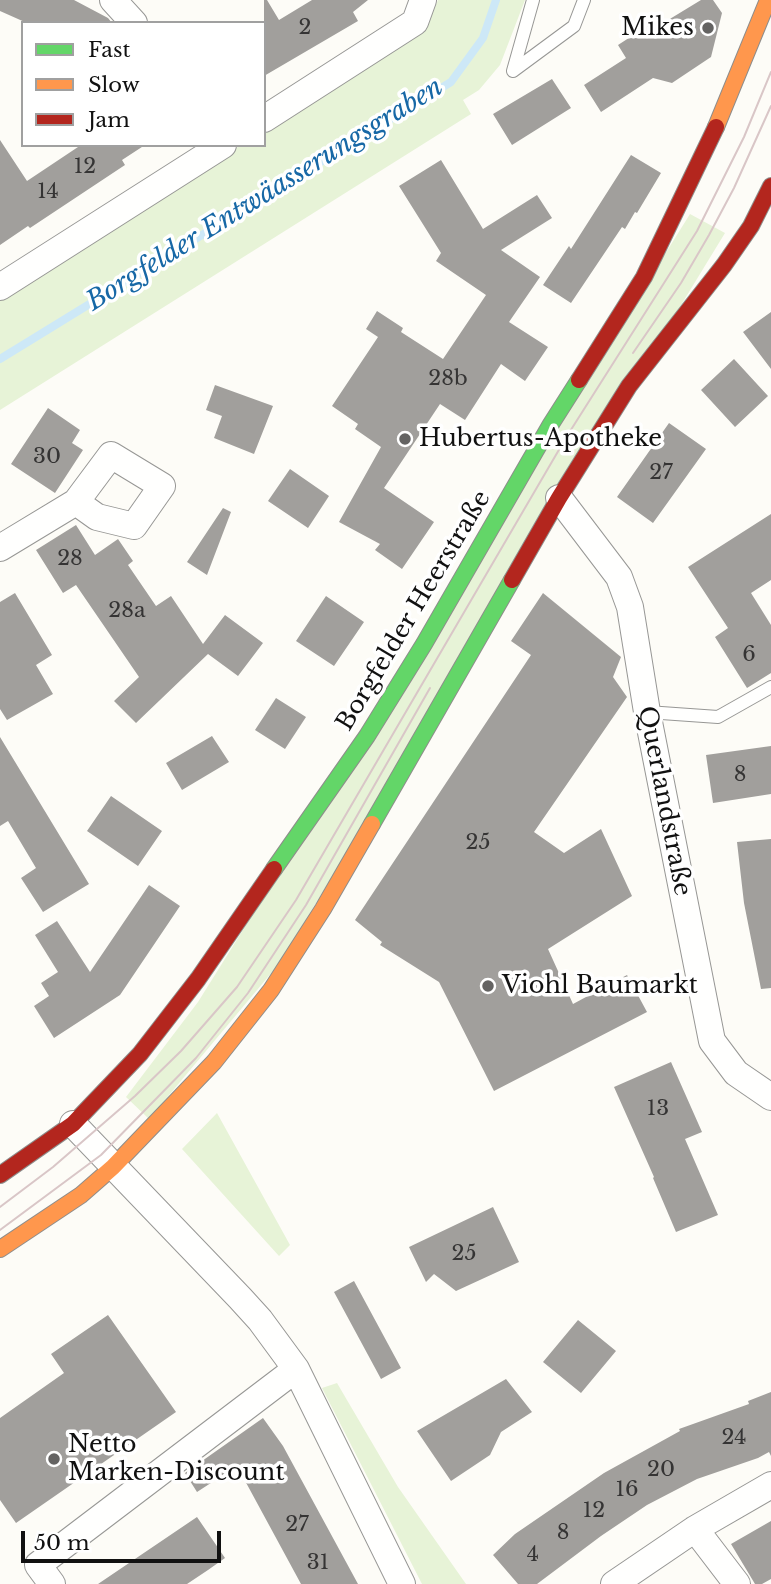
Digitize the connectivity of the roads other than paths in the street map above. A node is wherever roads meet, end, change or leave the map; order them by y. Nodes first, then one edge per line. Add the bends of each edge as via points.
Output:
1 (113, 0) edge
2 (423, 0) edge
3 (533, 0) edge
4 (584, 0) edge
5 (768, 0) edge
6 (132, 21) edge
7 (266, 118) edge
8 (217, 147) edge
9 (771, 186) edge
10 (0, 287) edge
11 (559, 498) junction
12 (76, 502) dead end
13 (0, 548) edge
14 (771, 687) edge
15 (647, 712) junction
16 (771, 1097) edge
17 (74, 1124) junction
18 (113, 1167) junction
19 (0, 1175) edge
20 (0, 1249) edge
21 (296, 1368) junction
22 (771, 1485) edge
23 (695, 1529) junction
24 (52, 1584) edge
25 (402, 1584) edge
26 (614, 1584) edge
27 (737, 1584) edge

1 - 6 street
2 - 7 street via 415,23
3 - 4 lane via 513,71 574,26
5 - 17 main road, Borgfelder Heerstraße via 727,105 644,277 551,424 411,665 198,979 140,1054
8 - 10 street
9 - 11 main road via 751,226 629,387
11 - 15 street, Querlandstraße via 619,578 630,607
11 - 18 main road via 323,909 271,990 214,1062
12 - 13 street
14 - 15 lane via 718,717
15 - 16 street, Querlandstraße via 712,1041 736,1073
17 - 18 street
17 - 19 main road, Borgfelder Heerstraße
18 - 20 main road via 81,1195
18 - 21 street via 240,1298
21 - 24 street via 38,1565
21 - 25 street
22 - 23 street
23 - 26 street
23 - 27 street

